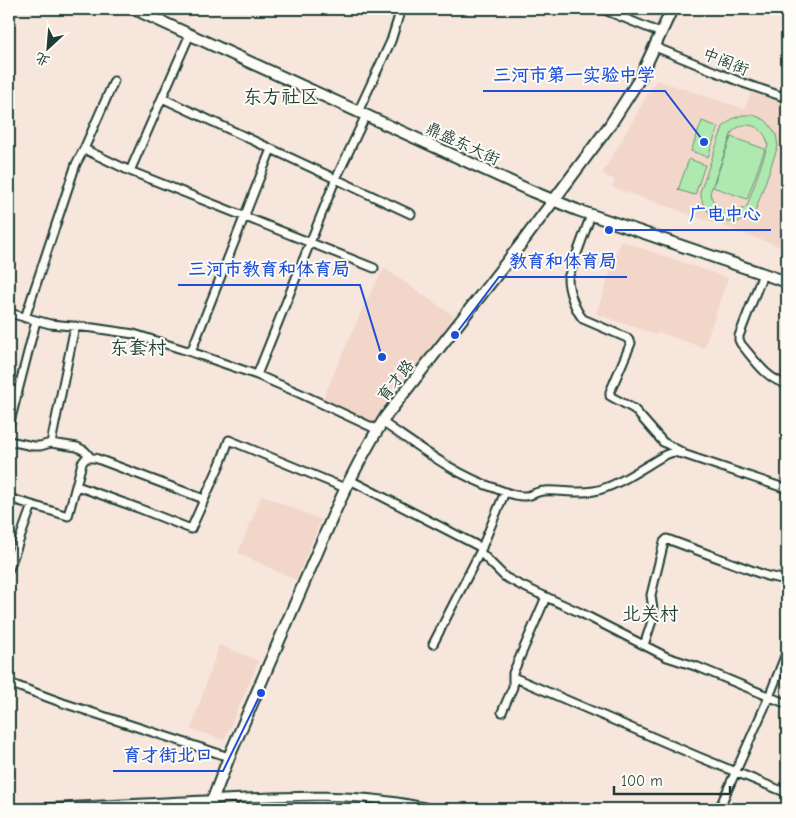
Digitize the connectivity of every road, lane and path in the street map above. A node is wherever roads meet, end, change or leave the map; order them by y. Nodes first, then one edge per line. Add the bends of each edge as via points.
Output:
1 (134, 9) edge
2 (401, 9) edge
3 (602, 9) edge
4 (672, 9) edge
5 (661, 33) junction
6 (190, 34) junction
7 (654, 47) junction
8 (114, 81) dead end
9 (162, 98) junction
10 (787, 98) edge
11 (362, 114) junction
12 (271, 149) junction
13 (84, 150) junction
14 (130, 171) junction
15 (336, 179) junction
16 (554, 200) junction
17 (411, 214) dead end
18 (592, 215) junction
19 (244, 217) junction
20 (310, 243) junction
21 (374, 268) dead end
22 (763, 274) junction
23 (787, 282) edge
24 (9, 314) edge
25 (25, 318) junction
26 (36, 321) junction
27 (75, 326) junction
28 (191, 352) junction
29 (257, 375) junction
30 (787, 384) edge
31 (9, 426) edge
32 (380, 426) junction
33 (9, 441) edge
34 (51, 443) junction
35 (683, 454) junction
36 (90, 457) junction
37 (347, 484) junction
38 (77, 486) junction
39 (787, 489) edge
40 (505, 492) junction
41 (9, 498) edge
42 (204, 499) junction
43 (32, 505) junction
44 (481, 550) junction
45 (9, 566) edge
46 (787, 580) edge
47 (546, 597) junction
48 (433, 644) dead end
49 (644, 645) junction
50 (787, 651) edge
51 (513, 677) junction
52 (9, 683) edge
53 (770, 697) junction
54 (787, 704) edge
55 (502, 712) dead end
56 (230, 757) junction
57 (736, 772) junction
58 (787, 793) edge
59 (211, 804) edge
60 (9, 809) edge
61 (243, 809) edge
62 (363, 809) edge
63 (433, 809) edge
64 (719, 809) edge

1 - 6 main road, 鼎盛东大街
2 - 11 street
3 - 5 street
4 - 5 main road, 育才路
5 - 7 main road, 育才路
6 - 9 street
6 - 11 main road, 鼎盛东大街
7 - 10 street, 中阁街
7 - 16 main road, 育才路 via 640,78 610,125
8 - 13 street
9 - 12 street
9 - 14 street
11 - 15 street
11 - 16 main road, 鼎盛东大街
12 - 15 street
12 - 19 street
13 - 14 street
13 - 25 street via 76,164
14 - 19 street
15 - 17 street
15 - 20 street
16 - 18 main road, 鼎盛东大街
16 - 32 main road, 育才路
18 - 22 main road, 鼎盛东大街
18 - 35 street via 568,278 568,289 583,319 627,338 631,343 610,396 634,409 663,442
19 - 20 street
19 - 28 street
20 - 21 street
20 - 29 street
22 - 23 main road, 鼎盛东大街
22 - 30 street via 739,340 768,375
24 - 25 street
25 - 26 street
26 - 27 street
26 - 31 street
27 - 28 street via 134,334
27 - 34 street
28 - 29 street
29 - 32 street
32 - 37 main road, 育才路
32 - 40 street via 460,473
33 - 34 street via 32,446
34 - 36 street via 77,447
35 - 39 street
35 - 40 street via 673,452 665,455 595,491 545,490 524,496
36 - 38 street via 82,463
36 - 42 street
37 - 42 street via 229,440
37 - 44 street
37 - 56 main road, 育才路
38 - 42 street via 191,529
38 - 43 street via 68,516
40 - 44 street
41 - 43 street
43 - 45 street
44 - 47 street via 505,577
44 - 48 street
46 - 49 street via 767,576 668,539 664,542 651,595 653,617
47 - 49 street
47 - 51 street
49 - 53 street
50 - 53 street
51 - 55 street via 513,687
51 - 57 street
52 - 56 street
53 - 54 street
53 - 57 street
56 - 59 main road, 育才路
57 - 58 street
57 - 64 street
59 - 60 street
59 - 63 street via 296,795 349,796
61 - 62 highway

